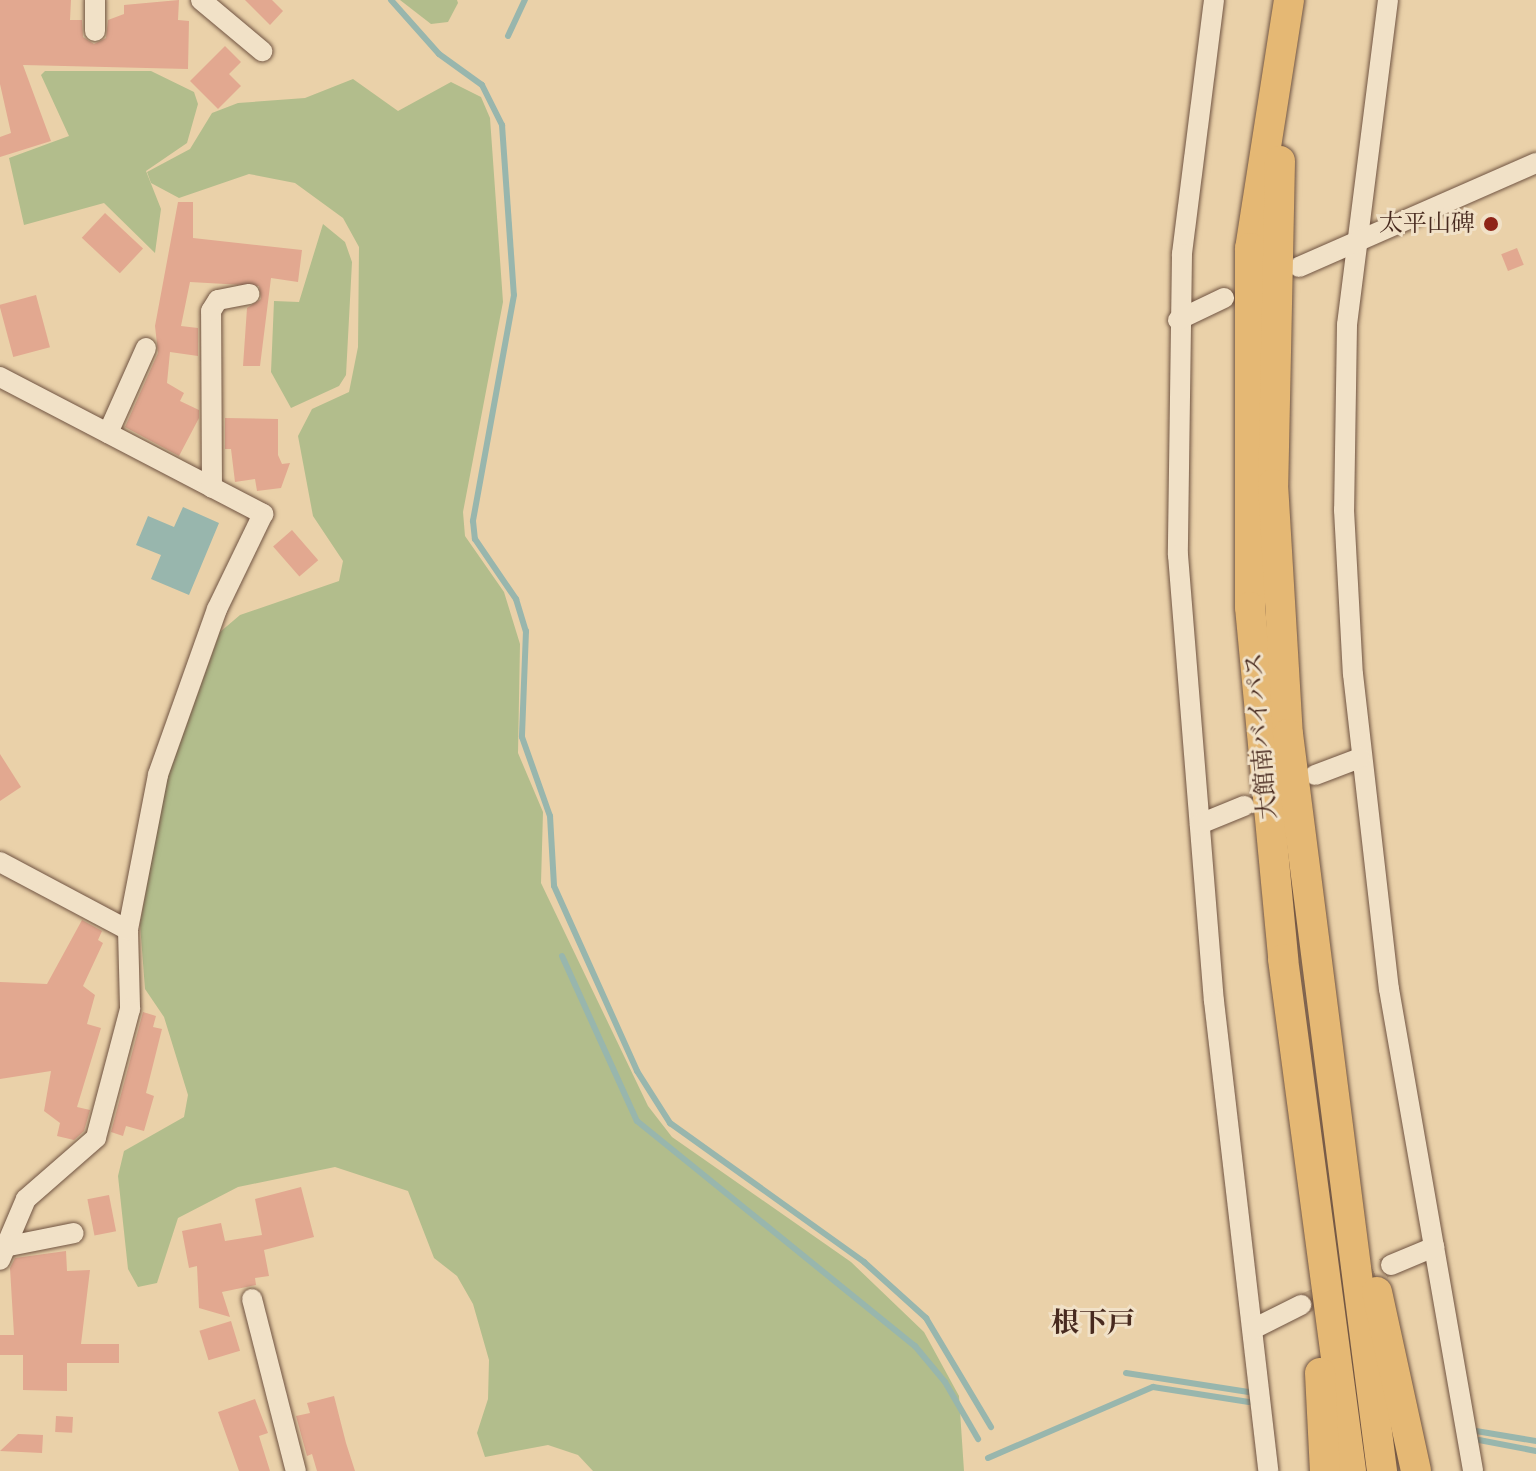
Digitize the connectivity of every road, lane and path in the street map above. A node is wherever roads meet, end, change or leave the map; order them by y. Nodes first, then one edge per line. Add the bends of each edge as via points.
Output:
1 (95, 0) edge
2 (201, 0) edge
3 (1214, 0) edge
4 (1289, 0) edge
5 (1298, 0) edge
6 (1388, 0) edge
7 (95, 31) dead end
8 (262, 51) dead end
9 (1536, 163) edge
10 (1355, 242) junction
11 (1299, 267) dead end
12 (249, 294) dead end
13 (1224, 298) dead end
14 (1178, 320) junction
15 (146, 348) dead end
16 (0, 377) edge
17 (108, 433) junction
18 (212, 488) junction
19 (1360, 758) junction
20 (1315, 775) dead end
21 (1244, 806) dead end
22 (1200, 824) junction
23 (0, 862) edge
24 (128, 930) junction
25 (1283, 959) junction
26 (1323, 1023) junction
27 (74, 1233) dead end
28 (1434, 1247) junction
29 (2, 1254) edge
30 (1391, 1265) tunnel mouth
31 (252, 1299) dead end
32 (1301, 1305) tunnel mouth
33 (1253, 1329) junction
34 (296, 1471) edge
35 (1268, 1471) edge
36 (1325, 1471) edge
37 (1351, 1471) edge
38 (1382, 1471) edge
39 (1416, 1471) edge
40 (1473, 1471) edge

1 - 7 street
2 - 8 street
3 - 14 street via 1202,60
4 - 25 highway, 大館南バイパス via 1250,248 1246,373 1250,607
5 - 26 highway, 大館南バイパス via 1274,253 1273,484 1288,734
6 - 10 street
9 - 10 street
10 - 11 street
10 - 19 street via 1344,510
12 - 18 street via 218,300 211,311
13 - 14 street
14 - 22 street via 1178,555
15 - 17 street
16 - 17 street
17 - 18 street
18 - 24 street via 263,514 217,609 158,775
19 - 20 street
19 - 28 street via 1389,989
21 - 22 street
22 - 33 street
23 - 24 street
24 - 29 street via 130,1009 96,1138 26,1199
25 - 36 highway
25 - 37 highway, 大館南バイパス
26 - 38 highway, 大館南バイパス
26 - 39 highway
27 - 29 street
28 - 30 street
28 - 40 street
31 - 34 street
32 - 33 street
33 - 35 street

